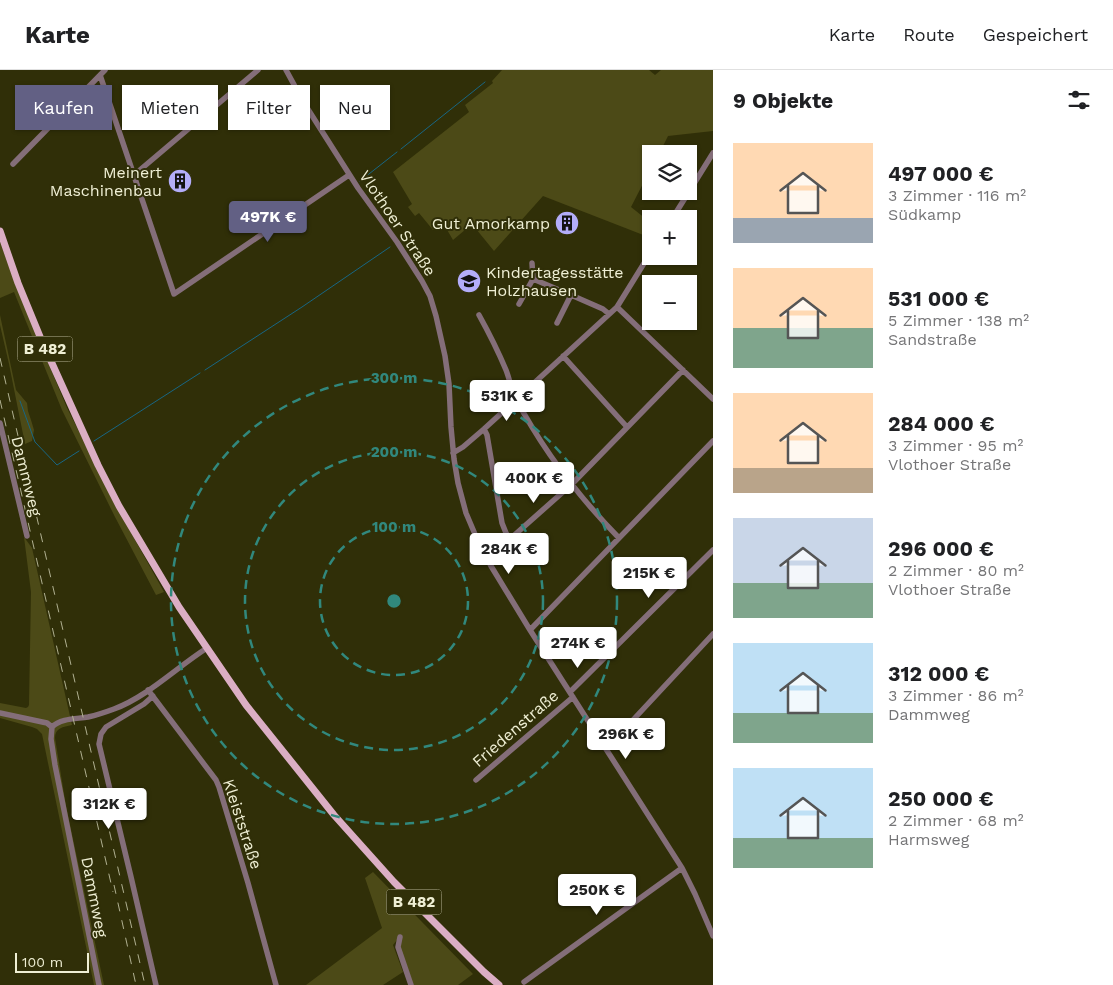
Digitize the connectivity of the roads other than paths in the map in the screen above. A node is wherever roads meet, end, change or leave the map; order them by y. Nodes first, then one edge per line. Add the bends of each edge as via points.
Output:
1 (258, 70) edge
2 (286, 70) edge
3 (103, 72) edge
4 (713, 153) edge
5 (13, 164) dead end
6 (134, 175) junction
7 (349, 176) junction
8 (678, 210) edge
9 (0, 231) edge
10 (532, 264) dead end
11 (643, 265) edge
12 (533, 279) junction
13 (571, 295) junction
14 (519, 304) dead end
15 (617, 307) junction
16 (609, 314) junction
17 (479, 315) dead end
18 (557, 323) dead end
19 (564, 356) junction
20 (683, 370) junction
21 (516, 399) junction
22 (713, 399) edge
23 (0, 424) edge
24 (628, 427) junction
25 (484, 429) junction
26 (713, 441) edge
27 (453, 453) junction
28 (572, 484) junction
29 (27, 536) dead end
30 (619, 538) junction
31 (713, 550) edge
32 (530, 630) junction
33 (713, 634) edge
34 (207, 648) junction
35 (148, 690) junction
36 (571, 694) junction
37 (153, 696) junction
38 (0, 712) edge
39 (52, 727) junction
40 (606, 749) junction
41 (476, 780) dead end
42 (682, 868) junction
43 (713, 936) edge
44 (400, 937) dead end
45 (524, 982) dead end
46 (99, 985) edge
47 (156, 985) edge
48 (276, 985) edge
49 (411, 985) edge
50 (499, 985) edge

1 - 6 street
2 - 7 street, Vlothoer Straße
3 - 5 street
3 - 6 street
4 - 8 street
6 - 7 street via 174,294
7 - 27 street, Vlothoer Straße via 430,296 445,356
9 - 34 main road, B 482 via 40,339 98,465 142,547
10 - 12 street
11 - 15 street
12 - 13 street
12 - 14 street
13 - 16 street
13 - 18 street
15 - 16 street
15 - 20 street
16 - 19 street
17 - 21 street via 491,336
19 - 21 street
19 - 24 street
20 - 22 street
20 - 24 street
21 - 25 street
21 - 28 street
23 - 29 street, Dammweg
24 - 28 street
25 - 27 street
25 - 28 street via 502,523 510,539
26 - 30 street
27 - 32 street, Vlothoer Straße via 459,490 470,522 491,566
28 - 30 street
30 - 32 street
31 - 36 street, Friedenstraße
32 - 36 street, Vlothoer Straße
33 - 40 street
34 - 35 street
34 - 50 main road, B 482 via 246,705 334,815 394,882
35 - 37 street, Kleiststraße
35 - 39 street via 114,709 55,723
36 - 40 street, Vlothoer Straße
36 - 41 street, Friedenstraße
37 - 47 street via 106,727 99,744
37 - 48 street, Kleiststraße via 216,780
38 - 39 street
39 - 46 street, Dammweg via 55,765
40 - 42 street, Vlothoer Straße
42 - 43 street, Vlothoer Straße
42 - 45 street
44 - 49 street via 398,947

